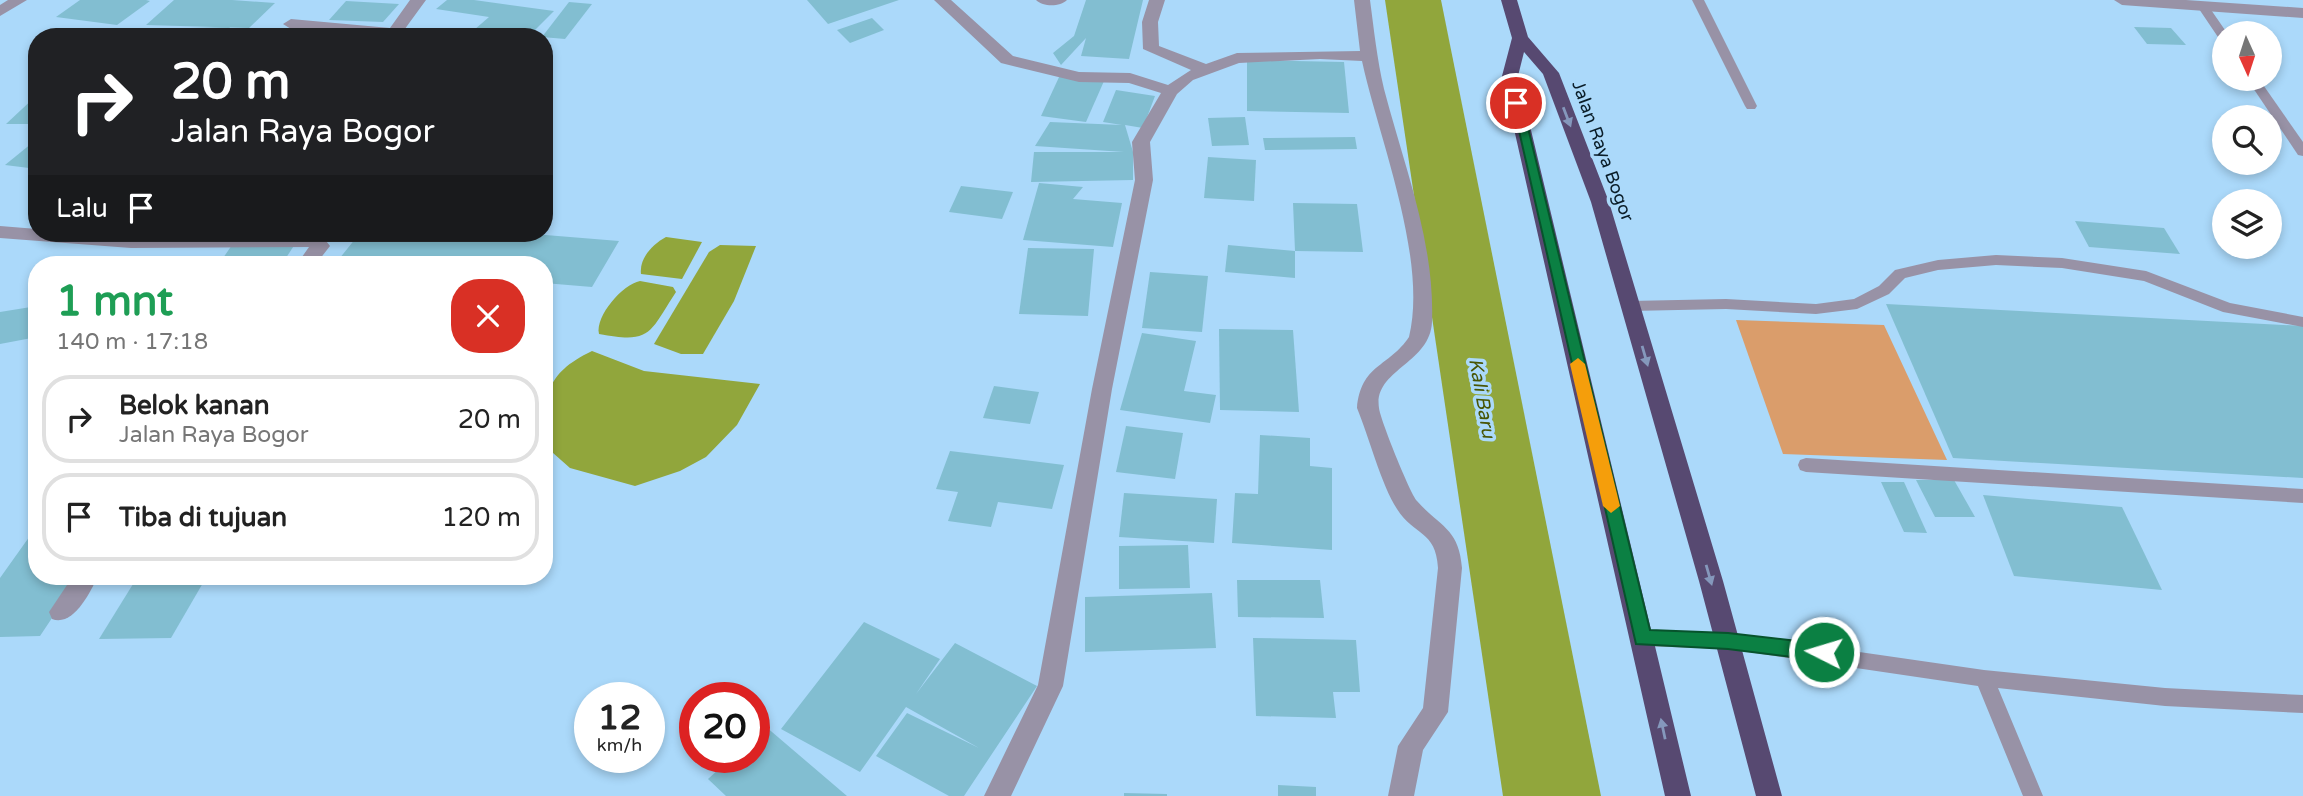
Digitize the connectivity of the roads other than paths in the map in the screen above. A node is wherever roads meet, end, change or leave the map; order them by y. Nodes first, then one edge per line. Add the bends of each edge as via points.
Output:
1 (19, 0) edge
2 (418, 0) edge
3 (942, 0) edge
4 (1044, 0) edge
5 (1059, 0) edge
6 (1157, 0) edge
7 (1362, 0) edge
8 (1509, 0) edge
9 (1698, 0) edge
10 (2122, 0) edge
11 (2203, 6) junction
12 (0, 11) edge
13 (2303, 12) edge
14 (2213, 21) edge
15 (291, 24) dead end
16 (328, 28) edge
17 (397, 28) edge
18 (1520, 38) junction
19 (1369, 56) junction
20 (1204, 69) junction
21 (1171, 91) junction
22 (2261, 91) edge
23 (1751, 106) dead end
24 (2303, 152) edge
25 (0, 232) edge
26 (28, 234) edge
27 (317, 242) edge
28 (313, 256) edge
29 (1630, 306) junction
30 (2303, 322) edge
31 (1806, 465) dead end
32 (2302, 498) edge
33 (80, 585) edge
34 (61, 612) dead end
35 (1643, 638) junction
36 (1728, 641) junction
37 (1984, 678) junction
38 (2303, 704) edge
39 (997, 796) edge
40 (1401, 796) edge
41 (1678, 796) edge
42 (1769, 796) edge
43 (2034, 796) edge

1 - 12 street
2 - 17 street
3 - 21 street via 1007,60 1079,77 1130,78
4 - 5 street
6 - 20 street via 1148,45
7 - 19 street
8 - 18 highway
9 - 23 lane
10 - 11 street
11 - 13 street
11 - 14 lane
15 - 16 street
18 -> 29 highway, Jalan Raya Bogor via 1551,73 1600,202
18 - 35 highway via 1510,76
19 - 20 street via 1259,55
19 - 40 street via 1420,259 1423,327 1417,343 1373,380 1367,392 1368,408 1406,505 1441,536 1450,568 1434,712 1411,746
20 - 21 street
21 - 39 street via 1141,142 1144,180 1101,389 1050,686
22 - 24 lane
25 - 26 street
27 - 28 street via 321,246
29 - 30 lane via 1726,304 1816,309 1857,304 1884,290 1900,274 1996,260 2062,263 2146,276 2228,308
29 -> 36 highway, Jalan Raya Bogor
31 - 32 lane
33 - 34 street
35 - 36 lane
41 -> 35 highway
36 - 37 lane
36 - 42 highway, Jalan Raya Bogor
37 - 38 lane via 2165,697
37 - 43 lane

